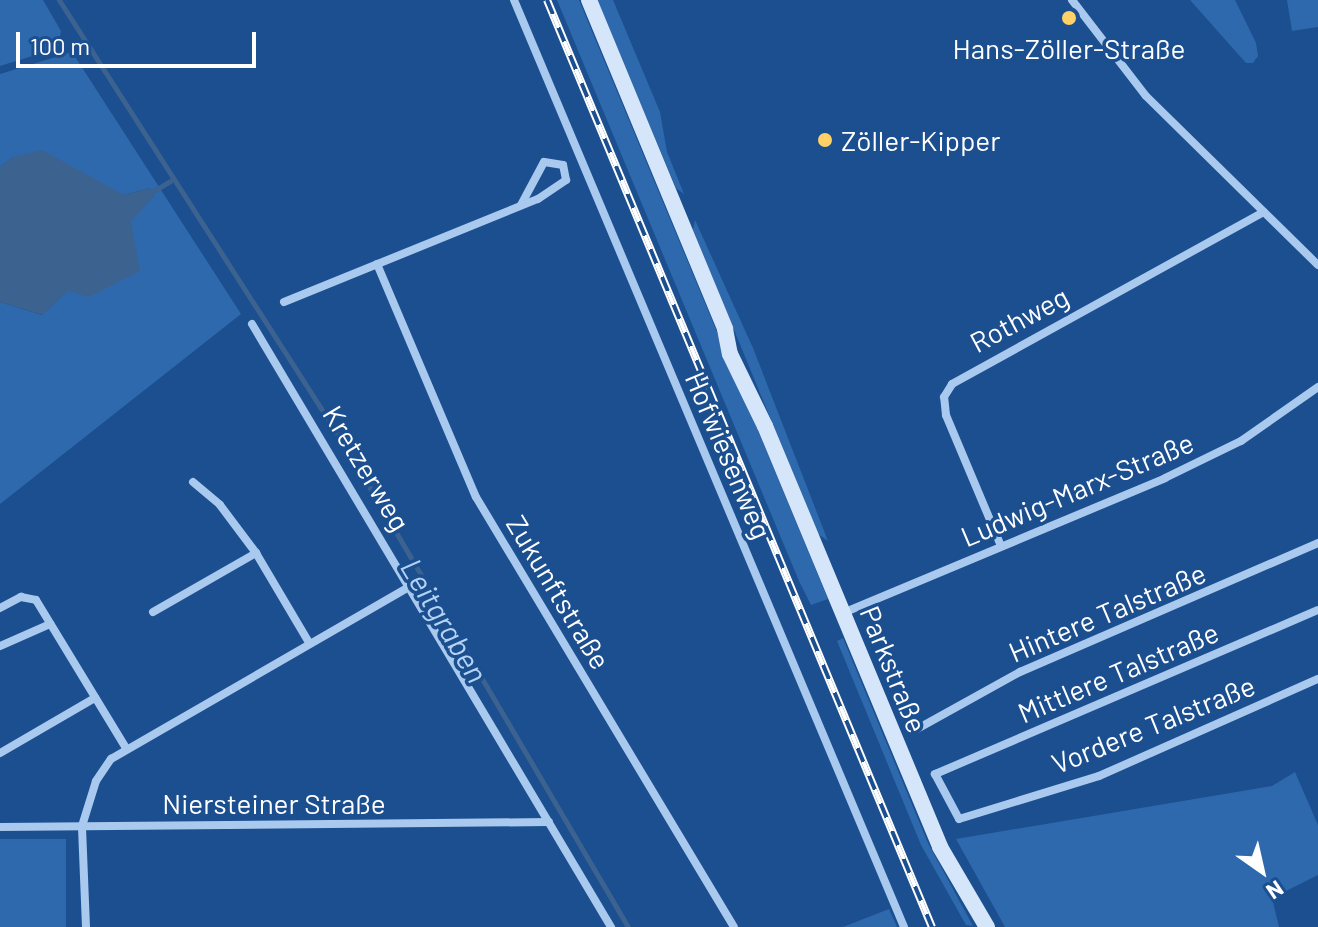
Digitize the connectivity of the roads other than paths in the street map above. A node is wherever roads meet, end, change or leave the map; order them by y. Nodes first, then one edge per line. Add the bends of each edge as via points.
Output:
1 (514, 0) edge
2 (589, 0) edge
3 (1072, 0) edge
4 (584, 166) junction
5 (566, 174) junction
6 (521, 205) junction
7 (1264, 212) junction
8 (377, 264) junction
9 (1318, 265) edge
10 (284, 302) dead end
11 (252, 324) dead end
12 (1318, 387) edge
13 (193, 482) dead end
14 (1318, 543) edge
15 (1001, 546) junction
16 (256, 553) junction
17 (412, 585) junction
18 (0, 608) edge
19 (1318, 610) edge
20 (153, 612) dead end
21 (843, 613) junction
22 (50, 624) junction
23 (308, 641) junction
24 (0, 646) edge
25 (1318, 679) edge
26 (95, 698) junction
27 (917, 729) dead end
28 (126, 748) junction
29 (0, 753) edge
30 (935, 774) joint
31 (549, 822) junction
32 (82, 826) junction
33 (0, 827) edge
34 (86, 927) edge
35 (611, 927) edge
36 (734, 927) edge
37 (904, 927) edge
38 (987, 927) edge

1 - 4 street, Hofwiesenweg
2 - 21 main road, Parkstraße via 725,329 730,354
3 - 7 street via 1146,96
4 - 5 street
4 - 37 street, Hofwiesenweg
5 - 6 street via 560,187
5 - 6 street via 559,162 544,162
6 - 8 street
7 - 9 street
7 - 15 street, Rothweg via 952,384 944,397 946,415
8 - 10 street
8 - 36 street, Zukunftstraße via 476,497
11 - 17 street, Kretzerweg
12 - 15 street, Ludwig-Marx-Straße via 1241,441
13 - 16 street via 220,505
14 - 27 street, Hintere Talstraße via 1020,672
15 - 21 street, Ludwig-Marx-Straße
16 - 20 street
16 - 23 street
17 - 23 street
17 - 31 street, Kretzerweg
18 - 22 street via 21,597 36,600
19 - 30 street, Mittlere Talstraße
21 - 38 main road, Parkstraße via 940,847
22 - 24 street
22 - 26 street
23 - 28 street
25 - 30 street, Vordere Talstraße via 1099,776 959,819
26 - 28 street
26 - 29 street
28 - 32 street via 96,781
31 - 32 street, Niersteiner Straße
31 - 35 street, Kretzerweg
32 - 33 street, Niersteiner Straße
32 - 34 street

